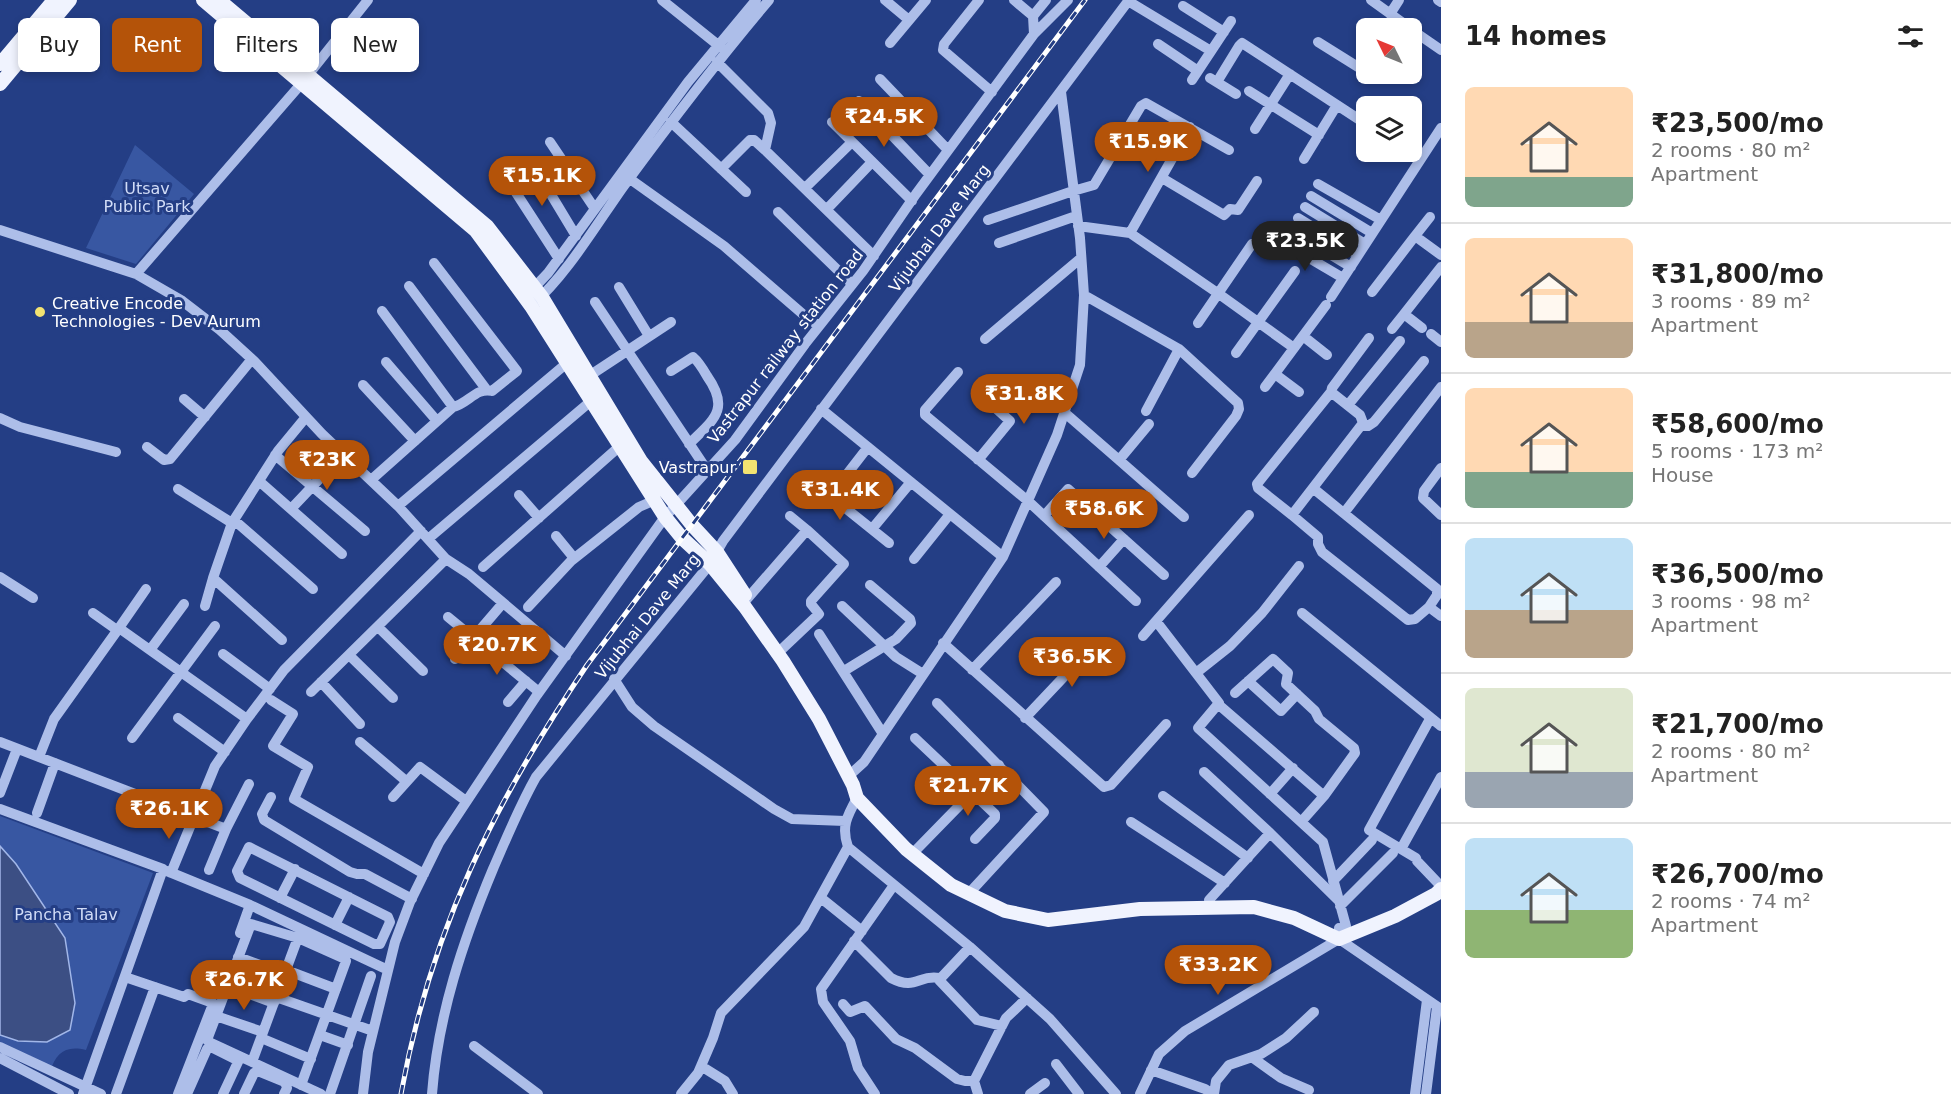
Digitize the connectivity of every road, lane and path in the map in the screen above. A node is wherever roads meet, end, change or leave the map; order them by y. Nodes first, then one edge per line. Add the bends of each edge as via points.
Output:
1 (54, 0) edge
2 (70, 0) edge
3 (203, 0) edge
4 (219, 0) edge
5 (368, 0) edge
6 (662, 0) edge
7 (756, 0) edge
8 (769, 0) edge
9 (924, 0) edge
10 (979, 0) edge
11 (1014, 0) edge
12 (1046, 0) edge
13 (1068, 0) edge
14 (1129, 0) edge
15 (1371, 0) edge
16 (1399, 0) edge
17 (887, 1) edge
18 (1183, 6) dead end
19 (1033, 16) junction
20 (1390, 18) edge
21 (1393, 18) edge
22 (909, 20) junction
23 (1231, 21) dead end
24 (1224, 32) junction
25 (1034, 34) junction
26 (1422, 37) edge
27 (1318, 42) dead end
28 (890, 43) dead end
29 (1158, 44) dead end
30 (722, 48) junction
31 (1441, 50) edge
32 (1211, 51) junction
33 (717, 63) junction
34 (0, 64) edge
35 (1356, 66) edge
36 (1290, 74) junction
37 (880, 79) dead end
38 (305, 80) junction
39 (0, 84) edge
40 (1249, 91) dead end
41 (992, 92) junction
42 (1061, 92) junction
43 (1236, 94) dead end
44 (859, 101) dead end
45 (1270, 104) junction
46 (1337, 105) junction
47 (1356, 117) edge
48 (671, 122) junction
49 (832, 122) dead end
50 (1190, 127) junction
51 (1441, 128) edge
52 (1255, 129) dead end
53 (1319, 135) junction
54 (550, 142) dead end
55 (852, 142) junction
56 (765, 150) junction
57 (948, 150) junction
58 (1229, 150) dead end
59 (1422, 157) edge
60 (1304, 159) dead end
61 (872, 162) junction
62 (1419, 162) edge
63 (532, 163) dead end
64 (721, 169) junction
65 (930, 175) junction
66 (1162, 178) junction
67 (630, 179) junction
68 (1257, 181) dead end
69 (1318, 184) dead end
70 (512, 185) dead end
71 (805, 188) junction
72 (1073, 190) junction
73 (746, 192) dead end
74 (1311, 196) dead end
75 (912, 201) junction
76 (1305, 207) dead end
77 (596, 209) junction
78 (826, 209) junction
79 (778, 212) dead end
80 (1430, 217) dead end
81 (1298, 218) dead end
82 (988, 220) dead end
83 (1381, 220) junction
84 (1077, 221) junction
85 (0, 230) edge
86 (1290, 230) dead end
87 (1130, 233) junction
88 (1372, 233) junction
89 (576, 236) junction
90 (1415, 236) junction
91 (1282, 242) dead end
92 (999, 243) dead end
93 (1252, 244) dead end
94 (1365, 244) junction
95 (1359, 255) junction
96 (1441, 255) edge
97 (874, 256) junction
98 (1081, 258) junction
99 (559, 259) junction
100 (434, 263) dead end
101 (1351, 267) junction
102 (1441, 267) edge
103 (1295, 271) dead end
104 (136, 274) junction
105 (1343, 279) junction
106 (852, 284) junction
107 (409, 286) dead end
108 (619, 287) dead end
109 (1372, 292) dead end
110 (1084, 294) junction
111 (1219, 294) junction
112 (533, 297) junction
113 (595, 302) dead end
114 (382, 311) dead end
115 (1404, 314) junction
116 (670, 322) dead end
117 (1258, 322) junction
118 (1198, 323) dead end
119 (819, 326) junction
120 (1392, 328) dead end
121 (649, 336) junction
122 (1303, 336) junction
123 (1369, 338) dead end
124 (985, 339) dead end
125 (1400, 341) dead end
126 (1441, 342) edge
127 (1294, 348) junction
128 (1179, 349) junction
129 (627, 351) junction
130 (1236, 353) dead end
131 (1327, 355) dead end
132 (252, 359) junction
133 (1424, 361) dead end
134 (386, 362) dead end
135 (567, 363) junction
136 (671, 371) dead end
137 (958, 372) dead end
138 (1275, 374) junction
139 (590, 376) junction
140 (363, 385) dead end
141 (1265, 387) dead end
142 (1441, 387) edge
143 (486, 389) junction
144 (1299, 392) dead end
145 (1331, 392) junction
146 (981, 394) dead end
147 (184, 399) dead end
148 (591, 401) junction
149 (1348, 405) junction
150 (453, 407) junction
151 (821, 409) junction
152 (1146, 411) dead end
153 (1065, 413) junction
154 (205, 417) junction
155 (306, 417) junction
156 (0, 418) edge
157 (437, 421) junction
158 (1149, 424) dead end
159 (1362, 426) junction
160 (415, 441) junction
161 (689, 444) junction
162 (620, 446) junction
163 (147, 447) dead end
164 (868, 447) junction
165 (116, 452) dead end
166 (343, 454) junction
167 (276, 455) junction
168 (978, 460) junction
169 (1119, 460) junction
170 (1441, 468) edge
171 (707, 470) junction
172 (1192, 473) dead end
173 (808, 478) dead end
174 (371, 480) junction
175 (259, 481) junction
176 (910, 482) junction
177 (312, 486) junction
178 (178, 489) dead end
179 (1314, 489) junction
180 (519, 495) dead end
181 (830, 496) junction
182 (655, 500) junction
183 (1028, 501) junction
184 (675, 504) junction
185 (398, 506) junction
186 (291, 509) junction
187 (1344, 513) junction
188 (950, 514) junction
189 (1249, 515) dead end
190 (1292, 515) junction
191 (1441, 515) edge
192 (790, 516) dead end
193 (1044, 516) junction
194 (665, 517) junction
195 (1184, 517) dead end
196 (539, 518) junction
197 (233, 521) junction
198 (872, 529) junction
199 (807, 530) junction
200 (365, 531) dead end
201 (425, 535) junction
202 (555, 536) dead end
203 (1124, 539) junction
204 (889, 543) dead end
205 (342, 554) dead end
206 (1002, 557) junction
207 (574, 558) junction
208 (713, 558) junction
209 (447, 559) junction
210 (914, 559) dead end
211 (1299, 566) dead end
212 (483, 567) dead end
213 (1099, 567) junction
214 (1164, 575) dead end
215 (0, 577) edge
216 (213, 578) junction
217 (1056, 582) dead end
218 (870, 585) dead end
219 (313, 589) dead end
220 (146, 590) dead end
221 (33, 598) dead end
222 (747, 599) junction
223 (1136, 602) dead end
224 (503, 603) junction
225 (184, 604) dead end
226 (205, 606) dead end
227 (842, 606) dead end
228 (528, 607) dead end
229 (1429, 607) junction
230 (93, 613) dead end
231 (1302, 613) dead end
232 (1441, 616) edge
233 (448, 617) dead end
234 (1156, 621) junction
235 (215, 626) dead end
236 (378, 627) junction
237 (118, 629) junction
238 (819, 634) dead end
239 (1143, 636) dead end
240 (473, 638) junction
241 (282, 640) dead end
242 (943, 644) junction
243 (885, 647) junction
244 (783, 649) junction
245 (150, 650) junction
246 (223, 654) dead end
247 (349, 655) junction
248 (566, 656) junction
249 (455, 659) dead end
250 (1119, 662) dead end
251 (423, 670) dead end
252 (972, 670) junction
253 (844, 671) junction
254 (180, 672) junction
255 (1196, 673) junction
256 (923, 674) junction
257 (614, 679) junction
258 (526, 681) junction
259 (1248, 681) junction
260 (321, 682) junction
261 (270, 688) junction
262 (311, 692) dead end
263 (539, 692) junction
264 (1235, 693) dead end
265 (1297, 694) junction
266 (393, 698) dead end
267 (271, 700) dead end
268 (508, 702) dead end
269 (937, 703) dead end
270 (1219, 705) junction
271 (178, 718) dead end
272 (1025, 718) junction
273 (248, 719) junction
274 (1430, 719) junction
275 (360, 724) dead end
276 (1166, 724) dead end
277 (1441, 726) edge
278 (883, 734) junction
279 (132, 738) dead end
280 (915, 738) dead end
281 (0, 742) edge
282 (360, 742) dead end
283 (17, 748) junction
284 (225, 752) junction
285 (39, 757) junction
286 (55, 764) junction
287 (999, 765) junction
288 (1293, 768) junction
289 (1204, 772) dead end
290 (850, 773) junction
291 (1441, 777) edge
292 (406, 781) junction
293 (249, 784) dead end
294 (0, 793) edge
295 (972, 793) junction
296 (1270, 794) junction
297 (1163, 796) dead end
298 (1324, 796) junction
299 (271, 797) dead end
300 (393, 797) dead end
301 (857, 798) junction
302 (466, 801) junction
303 (0, 809) edge
304 (37, 813) dead end
305 (193, 817) junction
306 (845, 820) junction
307 (1131, 822) dead end
308 (1301, 822) junction
309 (226, 829) junction
310 (1270, 833) junction
311 (975, 839) dead end
312 (1372, 840) dead end
313 (848, 847) junction
314 (917, 849) junction
315 (1397, 851) junction
316 (1248, 858) junction
317 (295, 868) junction
318 (209, 870) dead end
319 (167, 871) junction
320 (424, 874) junction
321 (1333, 881) junction
322 (1225, 883) junction
323 (894, 885) junction
324 (1440, 885) edge
325 (973, 889) junction
326 (280, 897) junction
327 (349, 897) junction
328 (821, 898) junction
329 (412, 899) junction
330 (1209, 900) junction
331 (1339, 903) junction
332 (250, 905) junction
333 (300, 908) junction
334 (335, 925) junction
335 (297, 931) junction
336 (862, 931) junction
337 (1341, 931) junction
338 (854, 941) junction
339 (970, 947) junction
340 (238, 957) junction
341 (388, 970) junction
342 (285, 972) junction
343 (125, 976) junction
344 (371, 976) dead end
345 (939, 978) junction
346 (228, 986) junction
347 (155, 987) junction
348 (336, 989) junction
349 (1027, 998) junction
350 (275, 1000) junction
351 (1427, 1000) junction
352 (213, 1003) junction
353 (843, 1004) dead end
354 (1439, 1008) edge
355 (1314, 1012) dead end
356 (327, 1015) junction
357 (216, 1016) junction
358 (355, 1025) junction
359 (1002, 1026) junction
360 (373, 1031) junction
361 (262, 1035) junction
362 (320, 1035) junction
363 (348, 1045) junction
364 (474, 1046) dead end
365 (0, 1047) edge
366 (0, 1058) edge
367 (1253, 1058) junction
368 (311, 1059) junction
369 (252, 1062) junction
370 (1056, 1064) dead end
371 (701, 1066) junction
372 (1151, 1070) junction
373 (974, 1081) junction
374 (1045, 1083) dead end
375 (301, 1085) junction
376 (85, 1090) edge
377 (1309, 1090) dead end
378 (69, 1094) edge
379 (101, 1094) edge
380 (116, 1094) edge
381 (178, 1094) edge
382 (187, 1094) edge
383 (224, 1094) edge
384 (244, 1094) edge
385 (284, 1094) edge
386 (321, 1094) edge
387 (330, 1094) edge
388 (363, 1094) edge
389 (432, 1094) edge
390 (538, 1094) edge
391 (681, 1094) edge
392 (733, 1094) edge
393 (875, 1094) edge
394 (978, 1094) edge
395 (1030, 1094) edge
396 (1079, 1094) edge
397 (1116, 1094) edge
398 (1140, 1094) edge
399 (1213, 1094) edge
400 (1415, 1094) edge
401 (1426, 1094) edge

1 - 34 main road
2 - 39 main road
3 - 38 main road
4 - 38 main road
5 - 38 street
6 - 30 street
7 - 30 street
8 - 30 street
9 - 22 street
10 - 41 street via 943,50
11 - 19 street
12 - 19 street
13 - 25 street, Vastrapur railway station road
14 - 32 street
14 - 42 street, Vijubhai Dave Marg
15 - 20 street
16 - 21 street
17 - 22 street
18 - 24 street
19 - 25 street
22 - 28 street
23 - 24 street
24 - 32 street
25 - 41 street, Vastrapur railway station road
26 - 31 street
27 - 35 street
29 - 32 street via 1195,75
30 - 33 street
30 - 77 street via 688,82
33 - 48 street
33 - 56 street via 768,113 771,123
36 - 43 street via 1242,43 1213,80
36 - 45 street
36 - 46 street
37 - 57 street
38 - 104 street
38 - 112 main road via 476,231
40 - 45 street
41 - 57 street, Vastrapur railway station road
42 - 72 street
42 - 151 street, Vijubhai Dave Marg
44 - 65 street
45 - 52 street
45 - 53 street
46 - 47 street
46 - 53 street
48 - 64 street
48 - 67 street
49 - 55 street
50 - 58 street
50 - 66 street
50 - 72 street via 1148,103 1143,104 1098,181
51 - 59 street
53 - 60 street
54 - 77 street
55 - 61 street
55 - 71 street
56 - 64 street via 750,140
56 - 71 street
57 - 65 street, Vastrapur railway station road
61 - 75 street
61 - 78 street
62 - 83 street
63 - 89 street
64 - 73 street
65 - 75 street, Vastrapur railway station road
66 - 68 street via 1224,215 1230,209 1238,209
66 - 87 street
67 - 112 street
67 - 119 street via 724,246
69 - 83 street
70 - 99 street
71 - 78 street
72 - 82 street
72 - 84 street
74 - 88 street
75 - 97 street, Vastrapur railway station road
76 - 94 street
77 - 89 street
78 - 97 street
79 - 106 street
80 - 90 street
81 - 95 street
83 - 88 street
84 - 87 street
84 - 92 street
84 - 98 street
85 - 104 street
86 - 101 street
87 - 111 street
88 - 94 street
89 - 99 street
90 - 96 street
90 - 109 street
91 - 105 street
93 - 111 street
94 - 95 street
95 - 101 street
97 - 106 street, Vastrapur railway station road
98 - 110 street
98 - 124 street
99 - 112 street
100 - 143 street via 517,369 515,375 493,390
101 - 105 street
102 - 115 street
103 - 117 street
104 - 132 street via 181,300
105 - 122 street
106 - 119 street, Vastrapur railway station road
107 - 143 street
108 - 121 street
110 - 128 street
110 - 153 street via 1080,365
111 - 117 street
111 - 118 street
112 - 135 main road
112 - 139 main road
113 - 129 street
114 - 150 street
115 - 120 street
115 - 126 street
116 - 121 street
117 - 127 street
117 - 130 street
119 - 171 street, Vastrapur railway station road via 735,440
121 - 129 street
122 - 127 street
122 - 131 street
123 - 145 street
125 - 149 street
127 - 138 street
128 - 152 street
128 - 172 street via 1235,398 1239,409
129 - 139 street
129 - 161 street
132 - 154 street
132 - 155 street
133 - 159 street via 1374,422
134 - 157 street
135 - 148 main road
135 - 185 street
136 - 161 street via 693,357 717,390 716,414
137 - 168 street via 924,413
138 - 141 street
138 - 144 street
139 - 184 main road via 641,461
140 - 160 street
142 - 187 street
143 - 150 street
145 - 149 street
145 - 190 street via 1257,484
146 - 168 street via 1010,421
147 - 154 street
148 - 162 main road
148 - 201 street
149 - 159 street via 1360,415
150 - 157 street
151 - 164 street
151 - 208 street, Vijubhai Dave Marg
153 - 169 street
153 - 183 street
154 - 163 street via 170,459 164,460
155 - 166 street
155 - 167 street
156 - 165 street via 20,427
157 - 160 street
158 - 169 street
159 - 179 street
160 - 174 street
161 - 171 street
162 - 182 main road
162 - 196 street
164 - 176 street
164 - 181 street
166 - 174 street
166 - 177 street
167 - 175 street
167 - 177 street
168 - 183 street
169 - 195 street
170 - 191 street via 1423,498
171 - 184 street, Vastrapur railway station road
173 - 181 street
174 - 185 street
175 - 186 street
175 - 197 street
176 - 188 street
176 - 198 street
177 - 186 street
177 - 200 street
178 - 197 street
179 - 187 street
179 - 190 street
180 - 196 street
181 - 198 street
182 - 194 main road
182 - 207 street via 639,507
183 - 193 street
183 - 206 street
184 - 194 street, Vastrapur railway station road
184 - 208 main road
185 - 201 street
186 - 205 street
187 - 229 street via 1437,589
188 - 206 street
188 - 210 street
189 - 234 street
190 - 229 street via 1318,537 1322,552 1408,620
192 - 199 street
193 - 203 street via 1068,489
193 - 213 street
194 - 208 main road via 682,538
194 - 248 street, Vastrapur railway station road
196 - 212 street
197 - 216 street
197 - 219 street
198 - 204 street
199 - 222 street
199 - 244 street via 844,564 811,601 819,614
201 - 209 street
201 - 261 street
202 - 207 street
203 - 213 street
203 - 214 street
206 - 242 street
207 - 228 street
208 - 222 main road
208 - 257 street, Vijubhai Dave Marg
208 - 290 main road via 783,661
209 - 224 street
209 - 236 street
211 - 255 street via 1262,613
213 - 223 street
215 - 221 street
216 - 226 street
216 - 241 street
217 - 252 street
218 - 243 street via 911,620 909,627
220 - 237 street
222 - 244 main road
224 - 240 street
224 - 248 street
225 - 245 street
227 - 243 street
229 - 232 street
230 - 237 street
231 - 274 street
233 - 240 street
234 - 239 street
234 - 255 street
235 - 254 street
236 - 247 street
236 - 251 street
237 - 245 street
237 - 285 street via 54,719
238 - 253 street
240 - 249 street
240 - 258 street
242 - 252 street
242 - 256 street
243 - 253 street
243 - 256 street
244 - 290 main road via 825,716
245 - 254 street
246 - 261 street
247 - 260 street
247 - 266 street
248 - 263 street, Vastrapur railway station road
250 - 272 street via 1103,647 1092,647
252 - 272 street
253 - 278 street
254 - 273 street
254 - 279 street
255 - 270 street
256 - 278 street
257 - 306 street via 633,707 654,726 756,798 792,819
257 - 389 street, Vijubhai Dave Marg via 536,777 522,803 459,959 438,1038
258 - 263 street
258 - 268 street
259 - 264 street
259 - 265 street via 1281,711
259 - 265 street via 1273,659 1286,671 1286,684
260 - 262 street
260 - 275 street
261 - 273 street
263 - 302 street, Vastrapur railway station road
265 - 298 street via 1355,750
267 - 320 street via 293,714 273,746 308,767 294,799
269 - 287 street
270 - 288 street
270 - 296 street via 1198,728
271 - 284 street
272 - 276 street via 1104,787 1111,785
273 - 284 street
274 - 277 street
274 - 315 street via 1369,829
278 - 290 street via 864,762
280 - 295 street
281 - 283 street
282 - 292 street
283 - 285 street
283 - 294 street
284 - 305 street
285 - 286 street
286 - 304 street
286 - 305 street
287 - 295 street
287 - 325 street via 1044,812
288 - 296 street
288 - 298 street
289 - 310 street
290 - 301 main road
290 - 314 main road via 862,795
291 - 315 street
292 - 300 street
292 - 302 street via 420,767
293 - 309 street
295 - 311 street via 996,815
295 - 314 street
296 - 308 street
297 - 316 street
298 - 308 street
299 - 329 street via 262,814 264,820 350,872 365,874
301 - 306 street
301 - 337 main road via 906,849 951,885 1005,911 1048,920 1140,909 1254,907
302 - 320 street, Vastrapur railway station road
303 - 319 street
305 - 309 street
305 - 319 street
306 - 313 street
307 - 322 street
308 - 321 street via 1323,842
309 - 318 street
310 - 316 street
310 - 331 street
312 - 321 street
313 - 323 street
313 - 328 street
314 - 325 main road via 955,880
315 - 324 street via 1416,858
315 - 331 street
316 - 322 street
317 - 326 street
317 - 326 street via 252,847 247,849 238,875
317 - 327 street
319 - 332 street
319 - 343 street
320 - 329 street, Vastrapur railway station road
321 - 331 street
322 - 330 street
323 - 336 street
323 - 339 street
324 - 337 main road
325 - 330 main road via 1007,905 1049,914 1139,903
326 - 333 street
327 - 334 street
327 - 334 street via 388,917 390,922 382,940 374,944
328 - 336 street
328 - 371 street via 804,927 721,1014
329 - 341 street, Vastrapur railway station road
330 - 337 main road via 1254,901 1296,912
331 - 337 street
332 - 335 street
332 - 352 street
333 - 334 street
333 - 335 street
335 - 340 street via 251,924
335 - 341 street
335 - 342 street
335 - 348 street via 345,959
336 - 338 street
337 - 351 street
337 - 372 street via 1185,1031 1159,1054
338 - 345 street via 897,981 908,984 932,976
338 - 393 street via 821,989 821,996 850,1041 858,1068
339 - 345 street
339 - 349 street
340 - 342 street
340 - 346 street
341 - 360 street, Vastrapur railway station road
342 - 348 street
342 - 350 street
343 - 347 street
343 - 376 street
344 - 358 street
345 - 359 street via 977,1020
346 - 350 street
346 - 357 street
347 - 352 street
347 - 380 street
348 - 356 street
349 - 359 street
349 - 397 street
350 - 356 street
350 - 361 street
351 - 354 street
351 - 400 street
352 - 381 street
353 - 373 street via 850,1012 865,1006 896,1039 957,1079
354 - 401 street
355 - 367 street via 1286,1038
356 - 358 street
356 - 362 street
357 - 361 street
357 - 369 street via 207,1040
358 - 360 street
358 - 363 street
359 - 373 street
360 - 388 street, Vastrapur railway station road
361 - 368 street
361 - 369 street
362 - 363 street
362 - 368 street
363 - 387 street
364 - 390 street
365 - 376 street
366 - 378 street
367 - 377 street via 1281,1078
367 - 399 street via 1228,1065 1216,1081
368 - 375 street
369 - 375 street
370 - 396 street
371 - 391 street
371 - 392 street via 725,1081
372 - 398 street
372 - 399 street
373 - 394 street
374 - 395 street
375 - 386 street
376 - 379 street
382 - 383 street via 211,1047 238,1062
384 - 385 street via 254,1073 261,1071 285,1082

